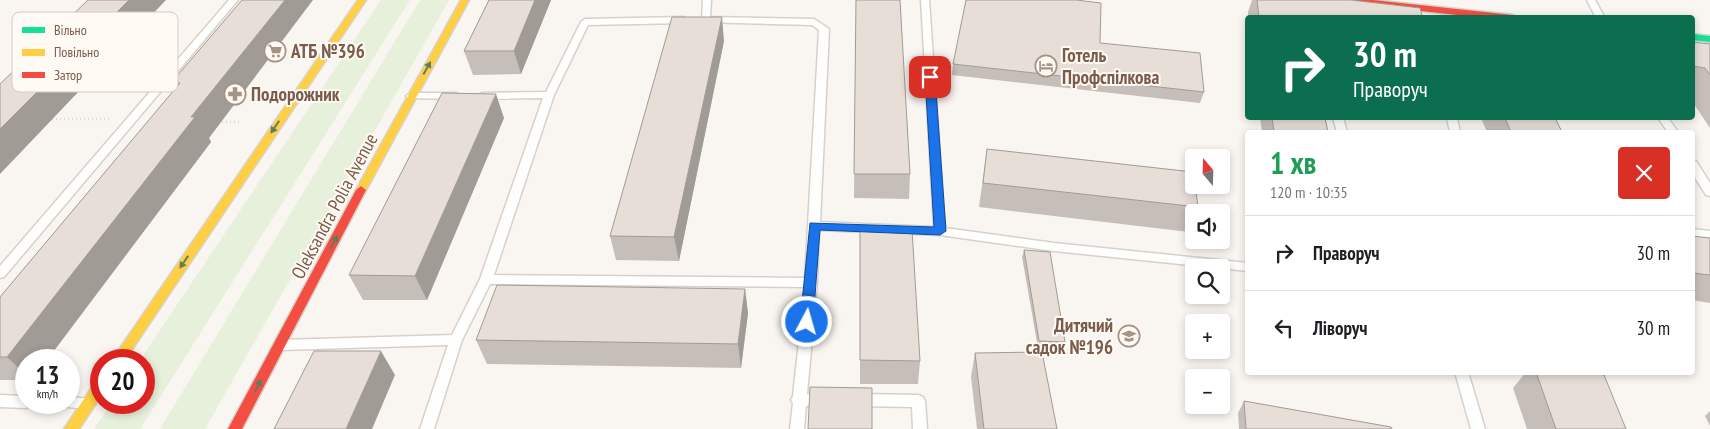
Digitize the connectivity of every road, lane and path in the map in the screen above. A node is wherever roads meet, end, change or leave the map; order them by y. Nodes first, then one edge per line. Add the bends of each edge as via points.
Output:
1 (234, 0) edge
2 (362, 0) edge
3 (465, 0) edge
4 (707, 0) edge
5 (925, 0) edge
6 (1349, 0) edge
7 (1591, 0) edge
8 (1417, 12) edge
9 (1472, 15) edge
10 (1599, 15) edge
11 (705, 20) junction
12 (1695, 38) edge
13 (1710, 39) edge
14 (178, 65) edge
15 (154, 92) edge
16 (549, 95) junction
17 (412, 96) junction
18 (46, 119) dead end
19 (130, 120) junction
20 (214, 122) dead end
21 (242, 122) dead end
22 (1695, 169) edge
23 (1710, 192) edge
24 (814, 226) junction
25 (940, 231) junction
26 (1695, 233) edge
27 (1710, 235) edge
28 (1245, 267) edge
29 (0, 274) edge
30 (486, 279) junction
31 (811, 283) junction
32 (456, 340) junction
33 (279, 346) junction
34 (125, 349) edge
35 (1462, 375) edge
36 (798, 400) junction
37 (0, 401) edge
38 (15, 402) edge
39 (80, 403) edge
40 (89, 403) joint
41 (71, 429) edge
42 (235, 429) edge
43 (427, 429) edge
44 (797, 429) edge
45 (920, 429) edge
46 (1478, 429) edge

1 - 14 lane
2 -> 34 main road
17 -> 3 main road, Oleksandra Polia Avenue
4 - 11 lane
5 - 25 lane
6 - 8 main road
7 - 10 lane
8 - 9 main road
11 - 16 lane via 585,22
11 - 24 lane via 814,22 824,29
12 - 13 main road
15 - 19 lane
16 - 17 lane
16 - 30 lane
33 -> 17 main road, Oleksandra Polia Avenue
18 - 19 path
19 - 29 lane
20 - 21 path
22 - 23 lane
24 - 25 lane
24 - 31 lane
25 - 28 lane via 1054,247
26 - 27 lane
30 - 31 lane
30 - 32 lane
31 - 36 lane
32 - 33 lane
32 - 43 lane
42 -> 33 main road, Oleksandra Polia Avenue
35 - 46 lane
36 - 44 lane
36 - 45 lane via 918,401
37 - 38 lane
39 - 40 lane
40 - 41 main road

